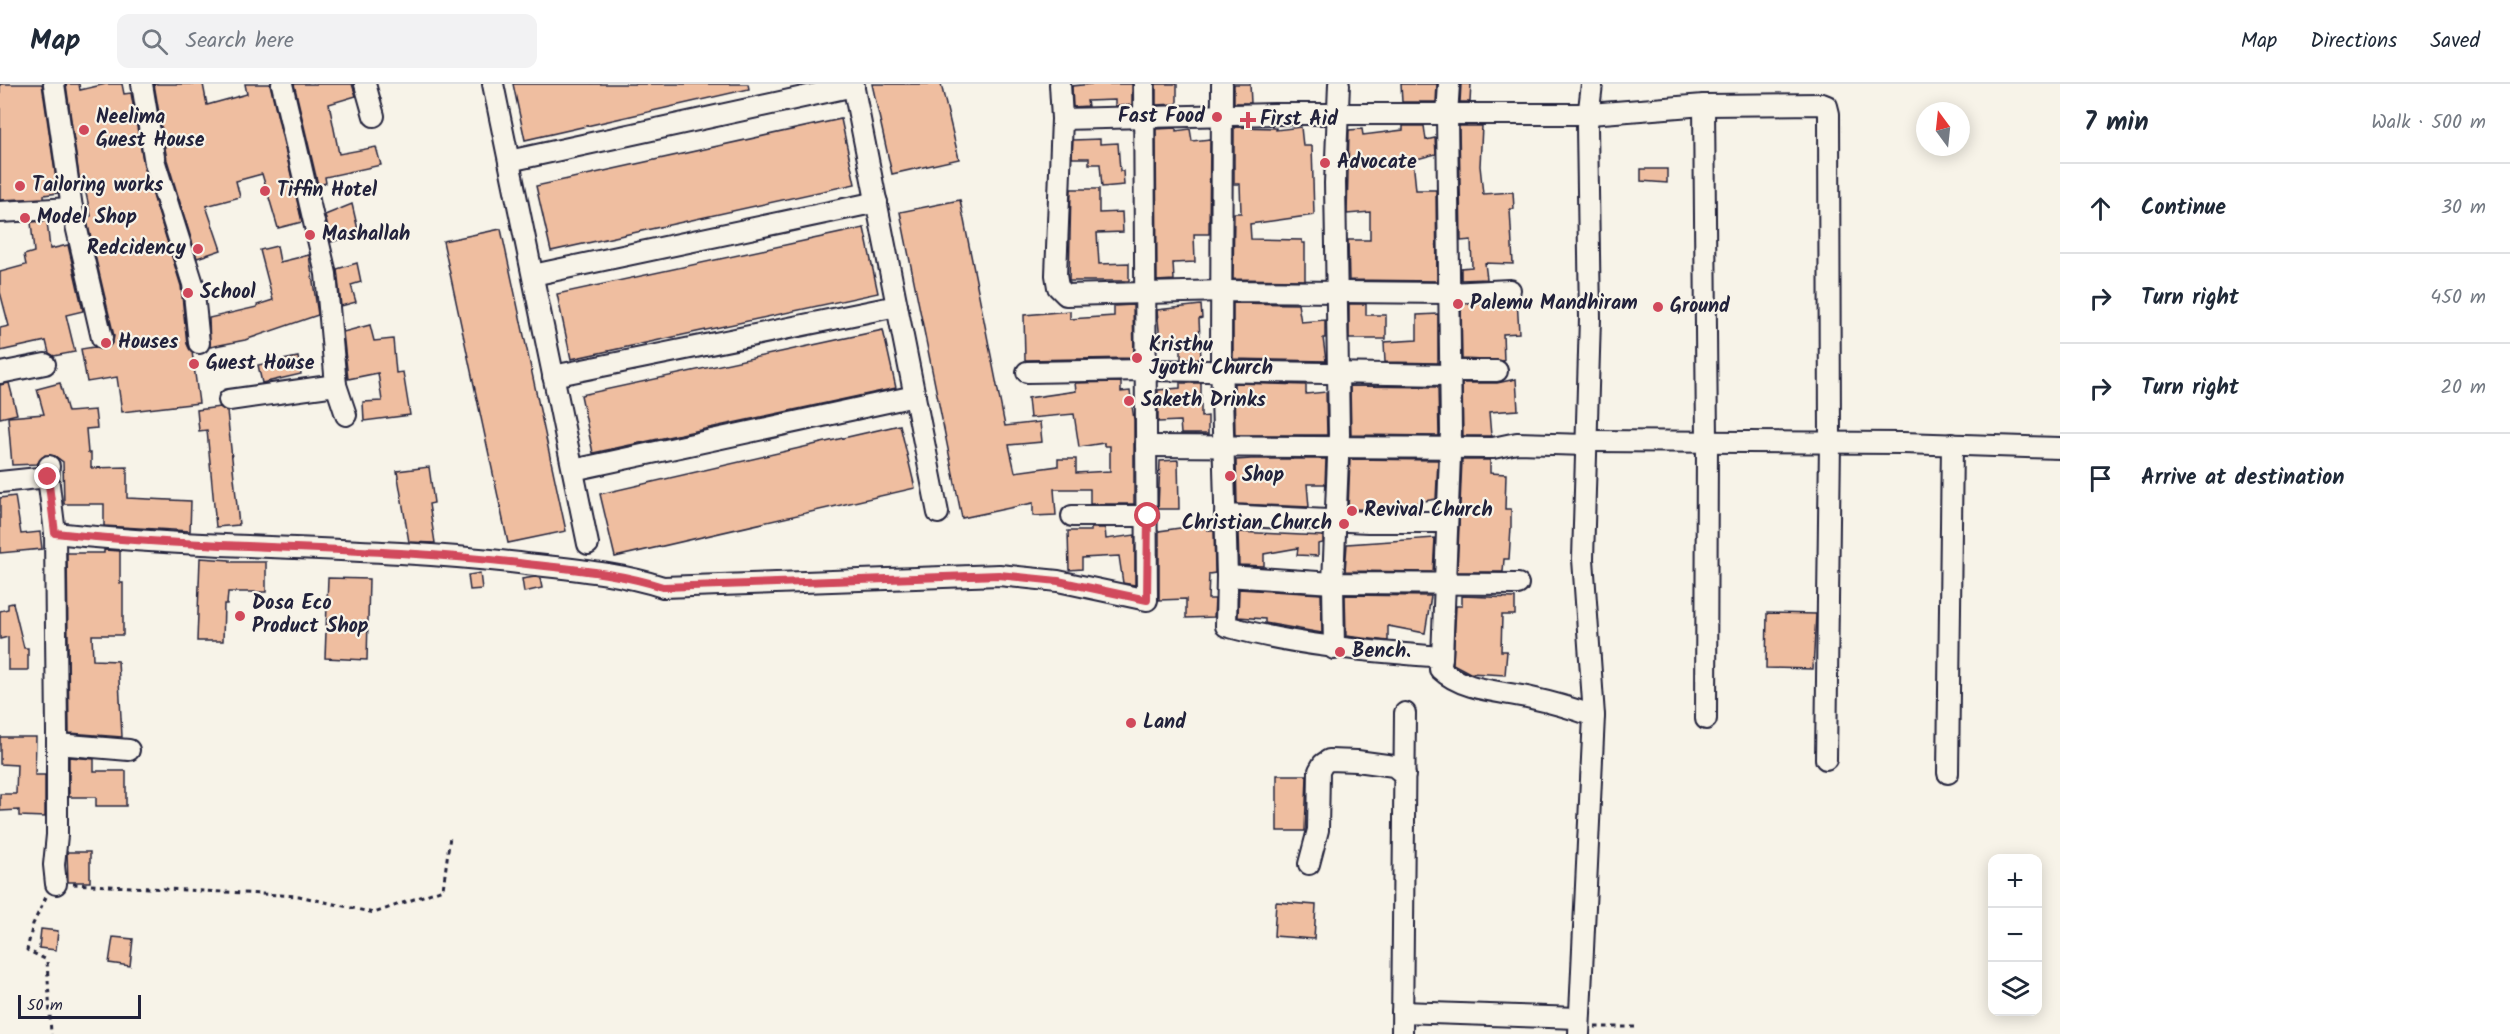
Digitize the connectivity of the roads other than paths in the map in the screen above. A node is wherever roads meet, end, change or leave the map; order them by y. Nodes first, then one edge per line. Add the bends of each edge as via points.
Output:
1 (54, 84) edge
2 (142, 84) edge
3 (282, 84) edge
4 (365, 84) edge
5 (493, 84) edge
6 (1060, 84) edge
7 (1144, 84) edge
8 (1222, 84) edge
9 (1339, 84) edge
10 (1449, 84) edge
11 (1592, 84) edge
12 (853, 85) edge
13 (1704, 105) junction
14 (1590, 114) junction
15 (1447, 115) junction
16 (1222, 116) junction
17 (1340, 116) junction
18 (375, 117) dead end
19 (1146, 117) junction
20 (1062, 119) junction
21 (509, 161) junction
22 (877, 202) junction
23 (72, 208) junction
24 (0, 212) edge
25 (532, 275) junction
26 (1510, 290) dead end
27 (1224, 291) junction
28 (1337, 292) junction
29 (1449, 293) junction
30 (1146, 294) junction
31 (897, 306) junction
32 (102, 338) dead end
33 (199, 343) dead end
34 (45, 364) dead end
35 (1146, 370) junction
36 (1223, 371) junction
37 (1497, 371) dead end
38 (1027, 372) dead end
39 (0, 373) edge
40 (1338, 373) junction
41 (1450, 373) junction
42 (553, 376) junction
43 (336, 385) junction
44 (915, 396) junction
45 (229, 400) dead end
46 (346, 415) dead end
47 (1707, 441) junction
48 (1830, 442) junction
49 (1587, 443) junction
50 (1952, 444) junction
51 (1339, 445) junction
52 (1146, 446) junction
53 (1450, 446) junction
54 (1225, 447) junction
55 (2060, 448) edge
56 (573, 470) junction
57 (0, 482) edge
58 (938, 513) dead end
59 (1225, 515) junction
60 (1072, 516) dead end
61 (1148, 516) junction
62 (1336, 520) junction
63 (1447, 522) junction
64 (55, 533) junction
65 (588, 544) dead end
66 (1227, 576) junction
67 (1333, 583) junction
68 (1518, 584) dead end
69 (1445, 585) junction
70 (1334, 649) junction
71 (1442, 657) junction
72 (1405, 713) dead end
73 (1594, 716) junction
74 (1706, 719) dead end
75 (57, 744) junction
76 (129, 750) dead end
77 (1826, 759) dead end
78 (1948, 773) dead end
79 (1405, 775) junction
80 (1309, 864) dead end
81 (56, 884) road end
82 (1402, 1012) junction
83 (1579, 1026) edge
84 (1402, 1034) edge

1 - 23 street
2 - 33 street via 155,163 193,284
3 - 43 street via 326,274
4 - 18 street
5 - 21 street
6 - 20 street
7 - 19 street
8 - 16 street
9 - 17 street
10 - 15 street
11 - 14 street
12 - 21 street
12 - 22 street
13 - 14 street
13 - 47 street
13 - 48 street via 1822,104 1829,110
14 - 15 street
14 - 49 street
15 - 17 street
15 - 29 street
16 - 17 street
16 - 19 street
16 - 27 street
17 - 28 street via 1335,183
19 - 20 street
19 - 30 street
20 - 30 street via 1058,287 1066,296
21 - 25 street
22 - 25 street
22 - 31 street
23 - 24 street
23 - 32 street
25 - 42 street
26 - 29 street
27 - 28 street
27 - 30 street
27 - 36 street
28 - 29 street
28 - 40 street
29 - 41 street
30 - 35 street
31 - 42 street
31 - 44 street
34 - 39 street
35 - 36 street
35 - 38 street
35 - 52 street
36 - 40 street
36 - 54 street
37 - 41 street
40 - 41 street
40 - 51 street
41 - 53 street
42 - 56 street
43 - 45 street
43 - 46 street
44 - 56 street
44 - 58 street
47 - 48 street
47 - 49 street
47 - 74 street
48 - 50 street
48 - 77 street
49 - 53 street
49 - 73 street via 1583,559
50 - 55 street
50 - 78 street
51 - 53 street
51 - 54 street
51 - 62 street
52 - 54 street
52 - 61 street
53 - 63 street
54 - 59 street
56 - 65 street
57 - 64 street via 49,472
59 - 62 street
59 - 66 street
60 - 61 street
61 - 64 street via 1147,600 1058,581 999,575 663,587 630,576 463,557 224,546
62 - 63 street
62 - 67 street
63 - 69 street
64 - 75 street
66 - 67 street
66 - 70 street via 1226,626 1272,639
67 - 69 street
67 - 70 street
68 - 69 street
69 - 71 street
70 - 71 street
71 - 73 street via 1440,669 1449,677 1481,689 1562,705
72 - 79 street
73 - 83 street
75 - 76 street
75 - 81 street
79 - 80 street via 1394,766 1357,761 1329,760 1323,764 1319,771 1318,830
79 - 82 street
82 - 83 street
82 - 84 street

